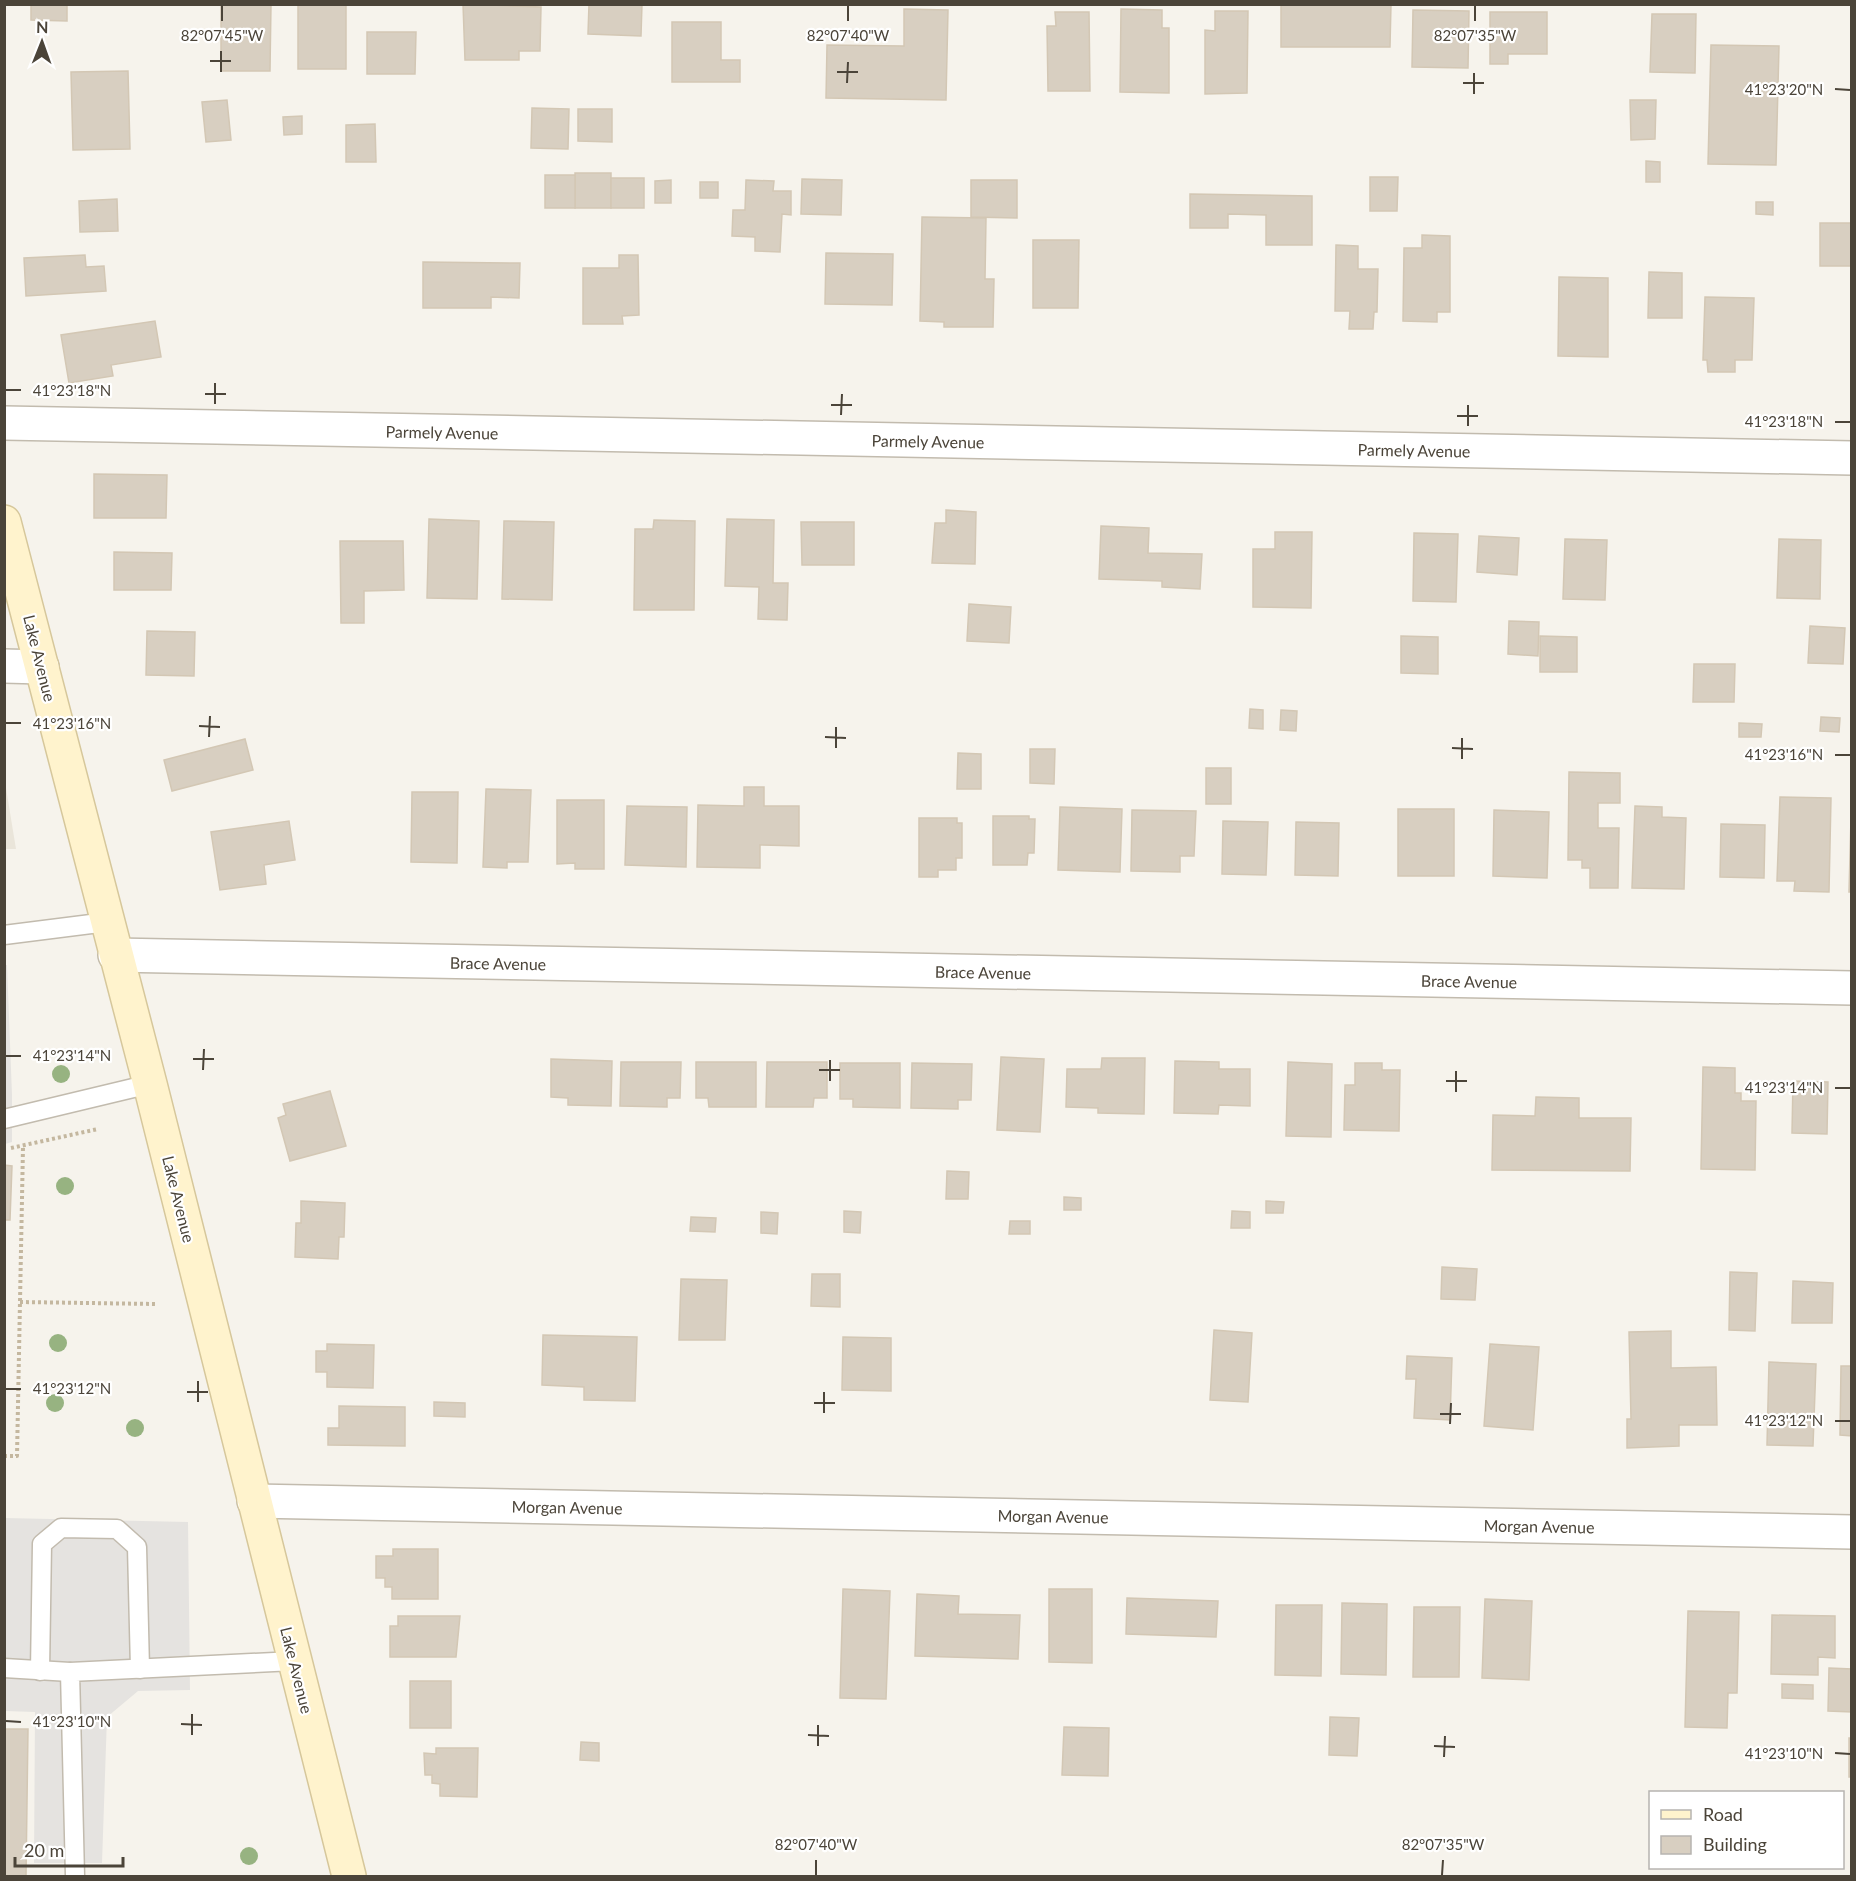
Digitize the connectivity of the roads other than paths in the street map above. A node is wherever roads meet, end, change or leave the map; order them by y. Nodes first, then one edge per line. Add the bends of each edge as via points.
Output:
1 (4, 423) edge
2 (1851, 458) edge
3 (4, 522) edge
4 (4, 666) edge
5 (42, 667) junction
6 (107, 922) junction
7 (4, 935) edge
8 (115, 956) junction
9 (1851, 988) edge
10 (150, 1084) junction
11 (4, 1119) edge
12 (254, 1501) junction
13 (1851, 1532) edge
14 (294, 1661) junction
15 (4, 1668) edge
16 (140, 1669) junction
17 (40, 1671) junction
18 (69, 1672) junction
19 (343, 1874) edge
20 (75, 1876) edge

1 - 2 street, Parmely Avenue
3 - 5 street, Lake Avenue
4 - 5 street
5 - 6 street, Lake Avenue
6 - 7 lane
6 - 8 street, Lake Avenue
8 - 9 street, Brace Avenue
8 - 10 street, Lake Avenue
10 - 11 lane
10 - 12 street, Lake Avenue
12 - 13 street, Morgan Avenue
12 - 14 street, Lake Avenue
14 - 16 lane
14 - 19 street, Lake Avenue
15 - 17 lane
16 - 17 lane via 137,1547 117,1529 61,1528 42,1544
16 - 18 lane
17 - 18 lane
18 - 20 lane

